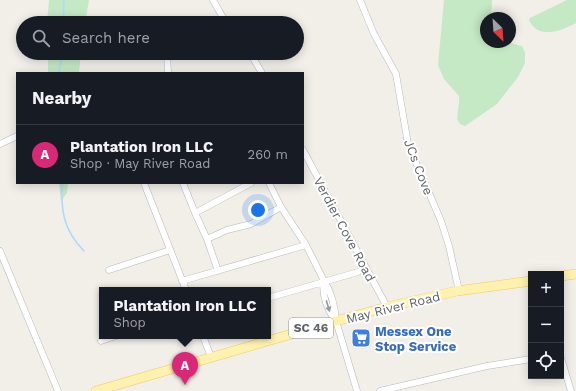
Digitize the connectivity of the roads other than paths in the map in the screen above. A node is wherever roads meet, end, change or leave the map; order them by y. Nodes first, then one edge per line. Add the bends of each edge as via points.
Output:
1 (213, 0) edge
2 (360, 0) edge
3 (222, 16) edge
4 (167, 60) edge
5 (254, 60) edge
6 (168, 72) edge
7 (261, 72) edge
8 (16, 136) edge
9 (0, 144) edge
10 (304, 152) edge
11 (144, 184) edge
12 (183, 184) edge
13 (249, 184) edge
14 (270, 184) edge
15 (281, 207) junction
16 (195, 213) junction
17 (207, 239) junction
18 (306, 245) junction
19 (170, 250) junction
20 (0, 251) edge
21 (109, 270) dead end
22 (218, 271) junction
23 (358, 272) dead end
24 (576, 274) edge
25 (564, 276) edge
26 (182, 281) junction
27 (324, 281) junction
28 (528, 281) edge
29 (185, 287) edge
30 (459, 291) junction
31 (271, 297) edge
32 (387, 307) junction
33 (336, 321) junction
34 (107, 339) edge
35 (204, 339) edge
36 (101, 341) dead end
37 (211, 357) junction
38 (528, 360) edge
39 (564, 368) edge
40 (58, 391) edge
41 (96, 391) edge
42 (357, 391) edge
43 (380, 391) edge
44 (571, 391) edge

1 - 3 street
2 - 30 street, JCs Cove via 374,34 396,74 408,144 441,221
4 - 6 street
5 - 7 street
8 - 9 street
10 - 32 street, Verdier Cove Road
11 - 19 street
12 - 16 street
13 - 16 street
14 - 15 street
15 - 17 street via 251,224 227,230
15 - 18 street
16 - 17 street
17 - 22 street
18 - 22 street
18 - 27 street
19 - 21 street
19 - 26 street
20 - 40 street
22 - 26 street
23 - 27 street
24 - 25 main road
26 - 29 street
27 - 31 street
27 - 33 street via 331,294
28 - 30 main road, May River Road / SC 46
30 - 32 main road, May River Road / SC 46
32 - 33 main road, May River Road / SC 46
33 - 37 main road, May River Road / SC 46
33 - 42 street
34 - 36 street
35 - 37 street
37 - 41 main road, May River Road / SC 46
38 - 43 street
39 - 44 street

